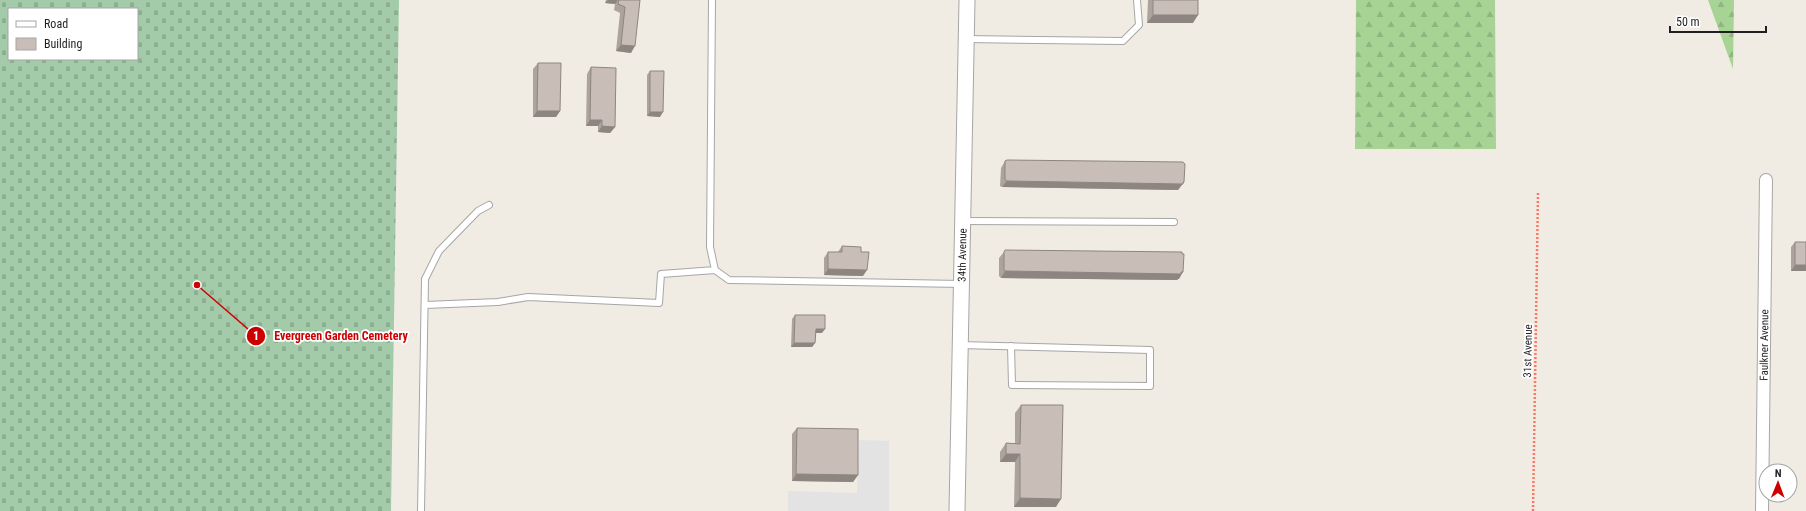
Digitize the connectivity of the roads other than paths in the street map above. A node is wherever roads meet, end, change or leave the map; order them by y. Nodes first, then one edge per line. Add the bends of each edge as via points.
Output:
1 (712, 0) edge
2 (967, 0) edge
3 (1137, 0) edge
4 (966, 39) junction
5 (1766, 180) dead end
6 (489, 205) dead end
7 (963, 221) junction
8 (1174, 222) dead end
9 (716, 270) junction
10 (962, 284) junction
11 (426, 305) junction
12 (960, 345) junction
13 (1012, 346) junction
14 (421, 511) edge
15 (957, 511) edge
16 (1762, 511) edge

1 - 9 lane via 710,247
2 - 4 street, 34th Avenue
3 - 4 lane via 1139,25 1123,41
4 - 7 street, 34th Avenue
5 - 16 street, Faulkner Avenue
6 - 11 lane via 478,211 439,251 425,279
7 - 8 lane
7 - 10 street, 34th Avenue
9 - 10 lane via 729,280
9 - 11 lane via 660,274 659,302 528,297 498,302
10 - 12 street, 34th Avenue
11 - 14 lane
12 - 13 lane
12 - 15 street, 34th Avenue
13 - 13 lane via 1150,350 1150,386 1012,385

